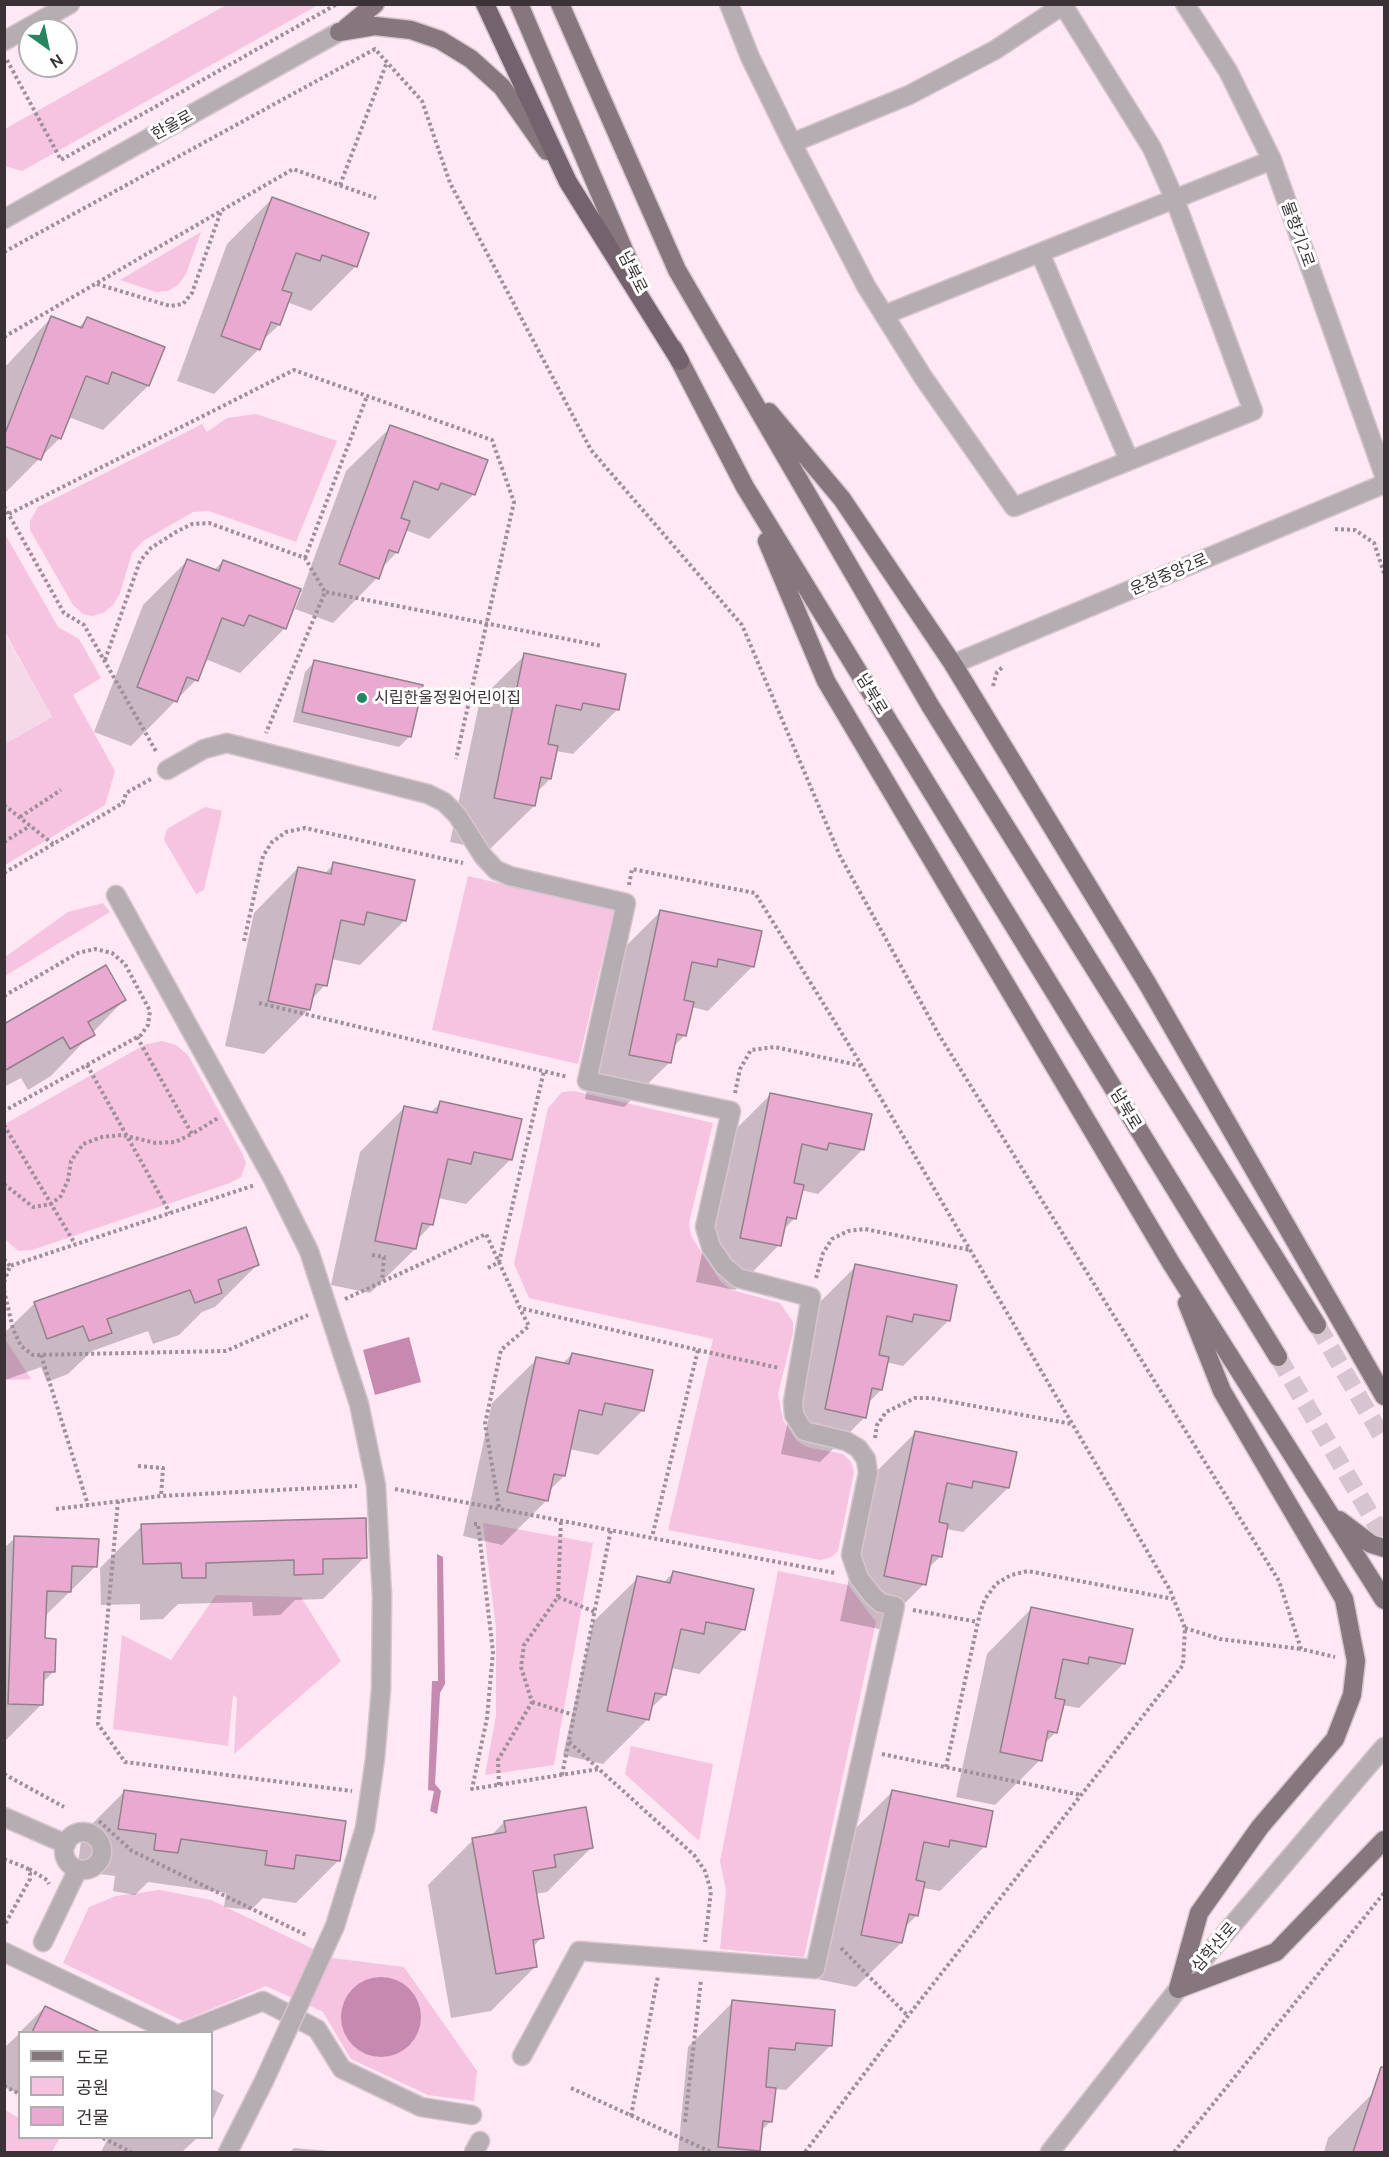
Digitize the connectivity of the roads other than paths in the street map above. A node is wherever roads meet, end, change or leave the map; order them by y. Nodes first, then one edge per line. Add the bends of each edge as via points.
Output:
1 (70, 4) edge
2 (375, 4) edge
3 (485, 4) edge
4 (519, 4) edge
5 (560, 4) edge
6 (729, 4) edge
7 (1185, 4) edge
8 (339, 32) junction
9 (4, 41) edge
10 (792, 143) junction
11 (1272, 160) junction
12 (568, 182) junction
13 (1175, 200) junction
14 (4, 219) edge
15 (1040, 253) junction
16 (884, 315) junction
17 (680, 361) junction
18 (734, 369) junction
19 (1130, 460) junction
20 (1384, 475) edge
21 (1384, 484) edge
22 (745, 487) junction
23 (953, 664) junction
24 (166, 770) road end
25 (116, 895) dead end
26 (1171, 1263) junction
27 (1317, 1325) tunnel mouth
28 (1278, 1357) tunnel mouth
29 (1384, 1396) edge
30 (1330, 1514) junction
31 (1384, 1548) edge
32 (1384, 1600) edge
33 (1384, 1747) edge
34 (5, 1820) edge
35 (1384, 1840) edge
36 (66, 1844) junction
37 (78, 1869) junction
38 (43, 1942) dead end
39 (4, 1952) edge
40 (1178, 1989) junction
41 (170, 2031) edge
42 (187, 2031) edge
43 (522, 2056) dead end
44 (472, 2115) dead end
45 (228, 2152) edge
46 (1050, 2152) edge

1 - 9 street
2 - 8 main road
3 - 12 highway
4 - 17 main road, 남북로 via 624,255
5 - 18 main road via 677,270
6 - 10 street
7 - 11 street, 물향기2로 via 1228,71
8 - 12 main road via 375,26 411,30 440,40 471,59 502,87
8 - 14 street, 한울로
10 - 13 street via 909,95 995,50 1063,5 1152,148
10 - 16 street
11 - 13 street
11 - 20 street, 물향기2로
12 - 17 highway
13 - 15 street
13 - 19 street via 1253,411
15 - 16 street
15 - 19 street
16 - 19 street via 1014,507
17 - 22 main road, 남북로
18 - 23 main road via 842,499
18 - 27 main road via 931,707
21 - 23 street, 운정중앙2로
22 - 26 main road via 826,681
22 - 28 main road, 남북로
23 - 29 main road via 1147,982
24 - 43 street via 204,749 227,743 428,794 444,802 496,870 626,903 587,1081 731,1111 705,1227 711,1247 738,1278 811,1297 793,1402 798,1424 813,1435 846,1441 866,1459 868,1473 851,1555 859,1578 881,1603 895,1606 815,1969 579,1951
25 - 45 street, bridge via 309,1251 359,1404 376,1485 382,1596 381,1689 365,1828 335,1926
26 - 30 main road
26 - 40 main road via 1222,1391 1344,1599 1356,1661 1352,1695 1335,1739 1260,1827 1199,1914
30 - 31 main road via 1371,1544
30 - 32 main road
33 - 40 street, 심학산로
34 - 36 street
35 - 40 main road via 1276,1952
36 - 37 street via 66,1859
36 - 37 street via 87,1825 98,1839 101,1857 93,1867
37 - 38 street
39 - 41 street
40 - 46 street, 심학산로
42 - 44 street via 263,2001 316,2029 342,2069 421,2107

